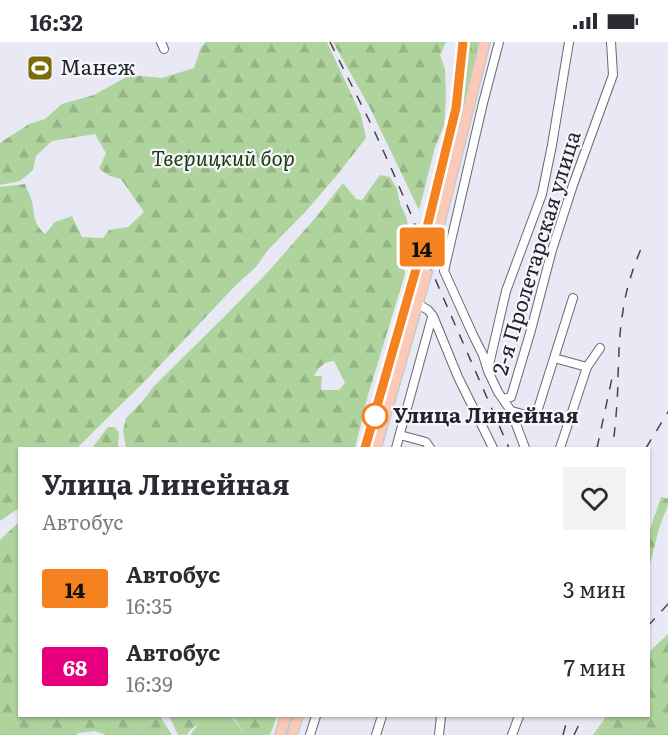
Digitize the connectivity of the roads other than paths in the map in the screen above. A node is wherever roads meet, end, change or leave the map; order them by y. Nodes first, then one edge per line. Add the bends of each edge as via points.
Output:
1 (463, 42) edge
2 (485, 42) edge
3 (499, 42) edge
4 (569, 42) edge
5 (611, 42) edge
6 (573, 298) dead end
7 (418, 304) junction
8 (433, 316) junction
9 (600, 348) dead end
10 (554, 358) junction
11 (586, 367) junction
12 (488, 371) junction
13 (503, 399) junction
14 (511, 411) junction
15 (400, 435) junction
16 (365, 447) edge
17 (376, 447) edge
18 (396, 447) edge
19 (429, 447) edge
20 (493, 447) edge
21 (525, 447) edge
22 (560, 447) edge
23 (286, 717) edge
24 (298, 717) edge
25 (316, 717) edge
26 (382, 717) edge
27 (441, 717) edge
28 (519, 717) edge
29 (280, 735) edge
30 (292, 735) edge
31 (310, 735) edge
32 (376, 735) edge
33 (439, 735) edge
34 (512, 735) edge

1 - 16 main road via 456,108 422,248
2 - 7 main road
3 - 12 street via 444,271
4 - 12 street via 542,194 506,291
5 - 13 street, 2-я Пролетарская улица via 614,75 552,250 511,397
6 - 10 street
7 - 8 street
7 - 17 main road
8 - 15 street
8 - 20 street
9 - 11 street
10 - 11 street
10 - 14 street via 537,412 529,416
11 - 22 street
12 - 13 street
13 - 14 street
14 - 21 street
15 - 18 street
15 - 19 street via 426,442
23 - 29 main road
24 - 30 main road
25 - 31 street
26 - 32 street
27 - 33 street
28 - 34 street

